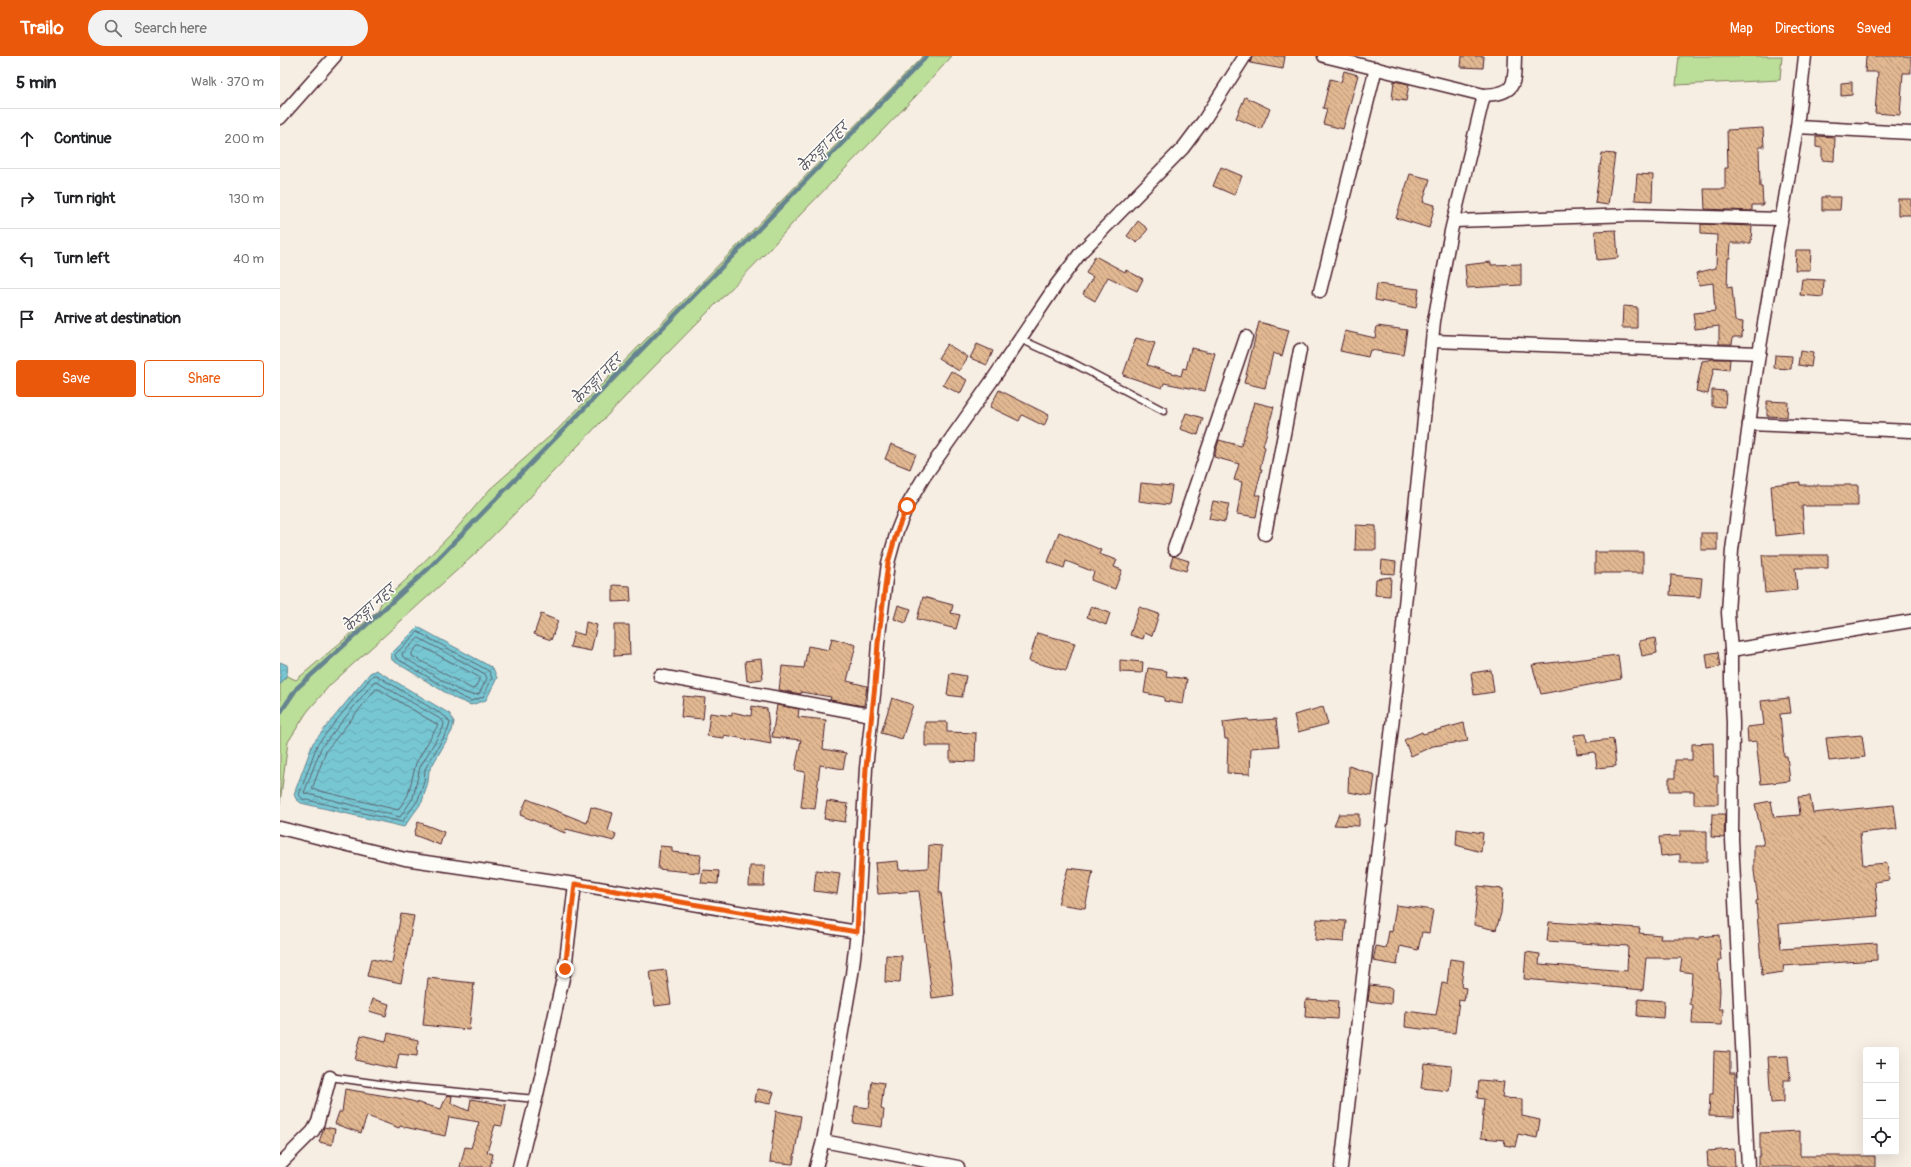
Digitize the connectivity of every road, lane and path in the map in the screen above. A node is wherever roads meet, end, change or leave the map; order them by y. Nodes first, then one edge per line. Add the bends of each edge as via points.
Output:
1 (335, 56) edge
2 (1245, 56) edge
3 (1324, 56) edge
4 (1515, 56) edge
5 (1805, 56) edge
6 (1376, 68) junction
7 (1484, 95) junction
8 (280, 118) edge
9 (1797, 127) junction
10 (1911, 133) edge
11 (1782, 219) junction
12 (1454, 221) junction
13 (1320, 291) dead end
14 (1246, 337) dead end
15 (1020, 339) junction
16 (1433, 341) junction
17 (1300, 350) dead end
18 (1760, 353) junction
19 (1164, 411) dead end
20 (1749, 424) junction
21 (1911, 431) edge
22 (1265, 534) dead end
23 (1174, 549) dead end
24 (1911, 621) edge
25 (1731, 650) junction
26 (660, 676) dead end
27 (871, 715) junction
28 (280, 828) edge
29 (575, 884) junction
30 (857, 932) junction
31 (330, 1077) joint
32 (536, 1099) junction
33 (823, 1140) junction
34 (280, 1164) edge
35 (519, 1167) edge
36 (816, 1167) edge
37 (958, 1167) edge
38 (1341, 1167) edge
39 (1748, 1167) edge

1 - 8 street
2 - 15 street via 1183,148 1082,251
3 - 6 street
4 - 7 street via 1514,81 1510,88 1502,94
5 - 9 street
6 - 7 street
6 - 13 street
7 - 12 street
9 - 10 street
9 - 11 street
11 - 12 street via 1633,215
11 - 18 street
12 - 16 street via 1434,321
14 - 23 street
15 - 19 lane via 1071,362
15 - 27 street via 924,477 907,506 897,531 888,563
16 - 18 street
16 - 38 street via 1390,746
17 - 22 street
18 - 20 street
20 - 21 street
20 - 25 street via 1732,550 1728,613
24 - 25 street
25 - 39 street via 1732,839
26 - 27 street
27 - 30 street
28 - 29 street via 405,859
29 - 30 street
29 - 32 street via 565,969
30 - 33 street
31 - 32 lane via 394,1086
31 - 34 street via 318,1122 313,1131
32 - 35 street
33 - 36 street
33 - 37 street

